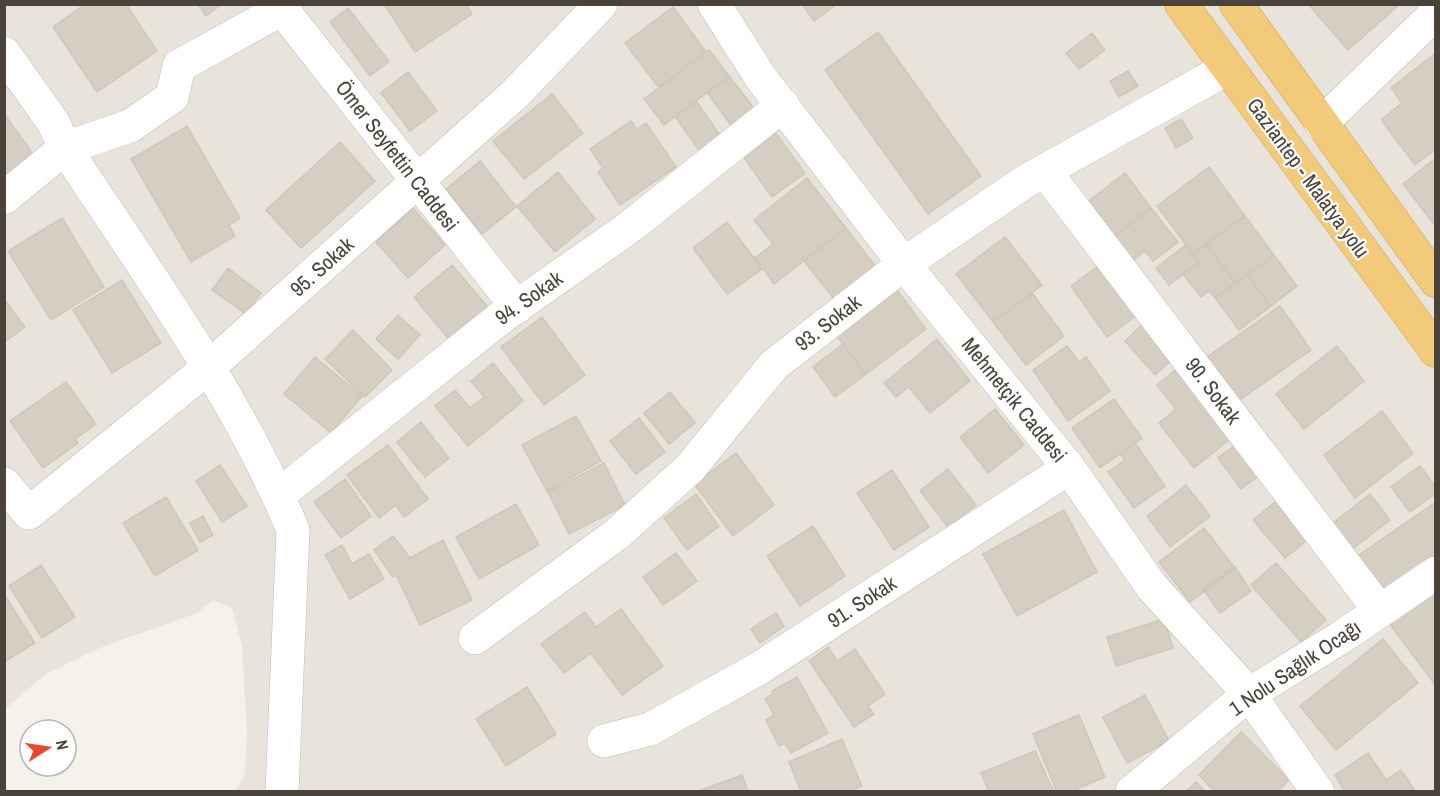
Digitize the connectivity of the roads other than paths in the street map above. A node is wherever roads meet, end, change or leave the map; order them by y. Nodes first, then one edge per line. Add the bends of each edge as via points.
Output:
1 (714, 4) edge
2 (1181, 4) edge
3 (1236, 4) edge
4 (280, 7) edge
5 (582, 11) edge
6 (1436, 13) edge
7 (4, 53) edge
8 (1228, 68) junction
9 (783, 105) junction
10 (1320, 124) junction
11 (65, 148) junction
12 (1045, 171) junction
13 (417, 182) junction
14 (4, 198) edge
15 (904, 264) junction
16 (1436, 281) edge
17 (517, 306) junction
18 (1436, 351) edge
19 (209, 367) junction
20 (1069, 468) junction
21 (4, 484) edge
22 (279, 495) junction
23 (1436, 573) edge
24 (1380, 611) junction
25 (475, 638) dead end
26 (1249, 694) junction
27 (604, 741) dead end
28 (282, 792) edge
29 (1132, 792) edge
30 (1318, 792) edge

1 - 9 street, Mehmetçik Caddesi
2 - 8 highway, Gaziantep - Malatya yolu
3 - 10 highway, Gaziantep - Malatya yolu
4 - 11 street via 179,66 172,97 130,126
4 - 13 street, Ömer Seyfettin Caddesi
5 - 13 street, 95. Sokak via 515,94
6 - 10 street
7 - 11 street via 53,122
8 - 12 street, 93. Sokak
8 - 18 highway, Gaziantep - Malatya yolu
9 - 15 street, Mehmetçik Caddesi
9 - 17 street, 94. Sokak via 631,226
10 - 16 highway, Gaziantep - Malatya yolu
11 - 14 street
11 - 19 street
12 - 15 street, 93. Sokak
12 - 24 street, 90. Sokak
13 - 17 street, Ömer Seyfettin Caddesi
13 - 19 street, 95. Sokak
15 - 20 street, Mehmetçik Caddesi
15 - 25 street, 93. Sokak via 774,365 690,468 617,534
17 - 22 street, 94. Sokak
19 - 21 street, 95. Sokak via 29,513
19 - 22 street
20 - 26 street, Mehmetçik Caddesi via 1152,587
20 - 27 street, 91. Sokak via 758,669 650,729
22 - 28 street via 293,530
23 - 24 street, 1 Nolu Sağlık Ocağı
24 - 26 street, 1 Nolu Sağlık Ocağı
26 - 29 street, 1 Nolu Sağlık Ocağı
26 - 30 street, Mehmetçik Caddesi

